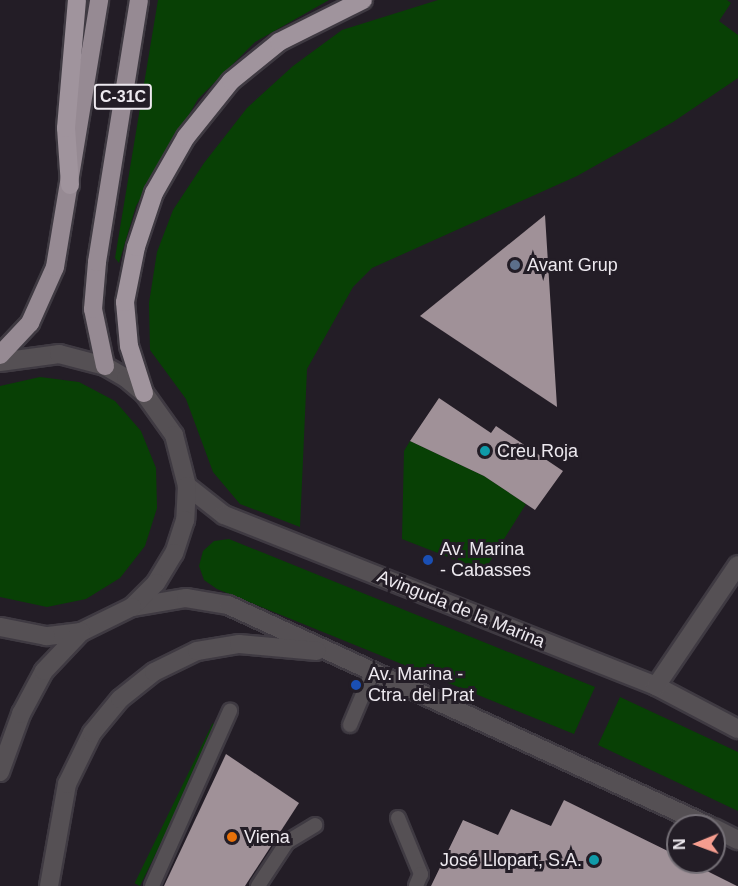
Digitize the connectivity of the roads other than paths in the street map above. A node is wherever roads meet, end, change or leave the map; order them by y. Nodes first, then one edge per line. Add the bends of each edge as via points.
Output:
1 (77, 0) edge
2 (99, 0) edge
3 (139, 0) edge
4 (363, 0) edge
5 (70, 185) junction
6 (0, 355) edge
7 (0, 362) edge
8 (105, 366) junction
9 (144, 393) junction
10 (187, 486) junction
11 (738, 565) edge
12 (132, 607) junction
13 (0, 627) edge
14 (81, 632) junction
15 (325, 652) junction
16 (372, 673) junction
17 (656, 686) junction
18 (231, 711) dead end
19 (350, 725) dead end
20 (738, 729) edge
21 (0, 772) edge
22 (683, 814) edge
23 (398, 818) dead end
24 (315, 825) dead end
25 (49, 884) edge
26 (152, 886) edge
27 (258, 886) edge
28 (416, 886) edge

1 - 5 highway via 66,128
2 - 5 highway, C-31C
3 - 8 highway, C-31C via 97,262 93,309
4 - 9 highway via 279,42 231,81 186,137 154,193 136,247 125,302 129,346
5 - 6 highway, C-31C via 55,267 45,295 30,323
7 - 8 street via 59,354
8 - 9 street
9 - 10 street via 174,435
10 - 12 street via 185,520 174,553 156,583
10 - 17 street, Avinguda de la Marina via 224,515
11 - 17 street
12 - 14 street
12 - 15 street via 204,599 279,626
13 - 14 street via 46,636
14 - 21 street via 44,671
15 - 16 street
15 - 25 street via 239,644 197,651 154,672 120,699 92,733 67,784
16 - 19 lane
16 - 22 street
17 - 20 street, Avinguda de la Marina
18 - 26 lane
23 - 28 lane via 421,874
24 - 27 lane via 287,842

